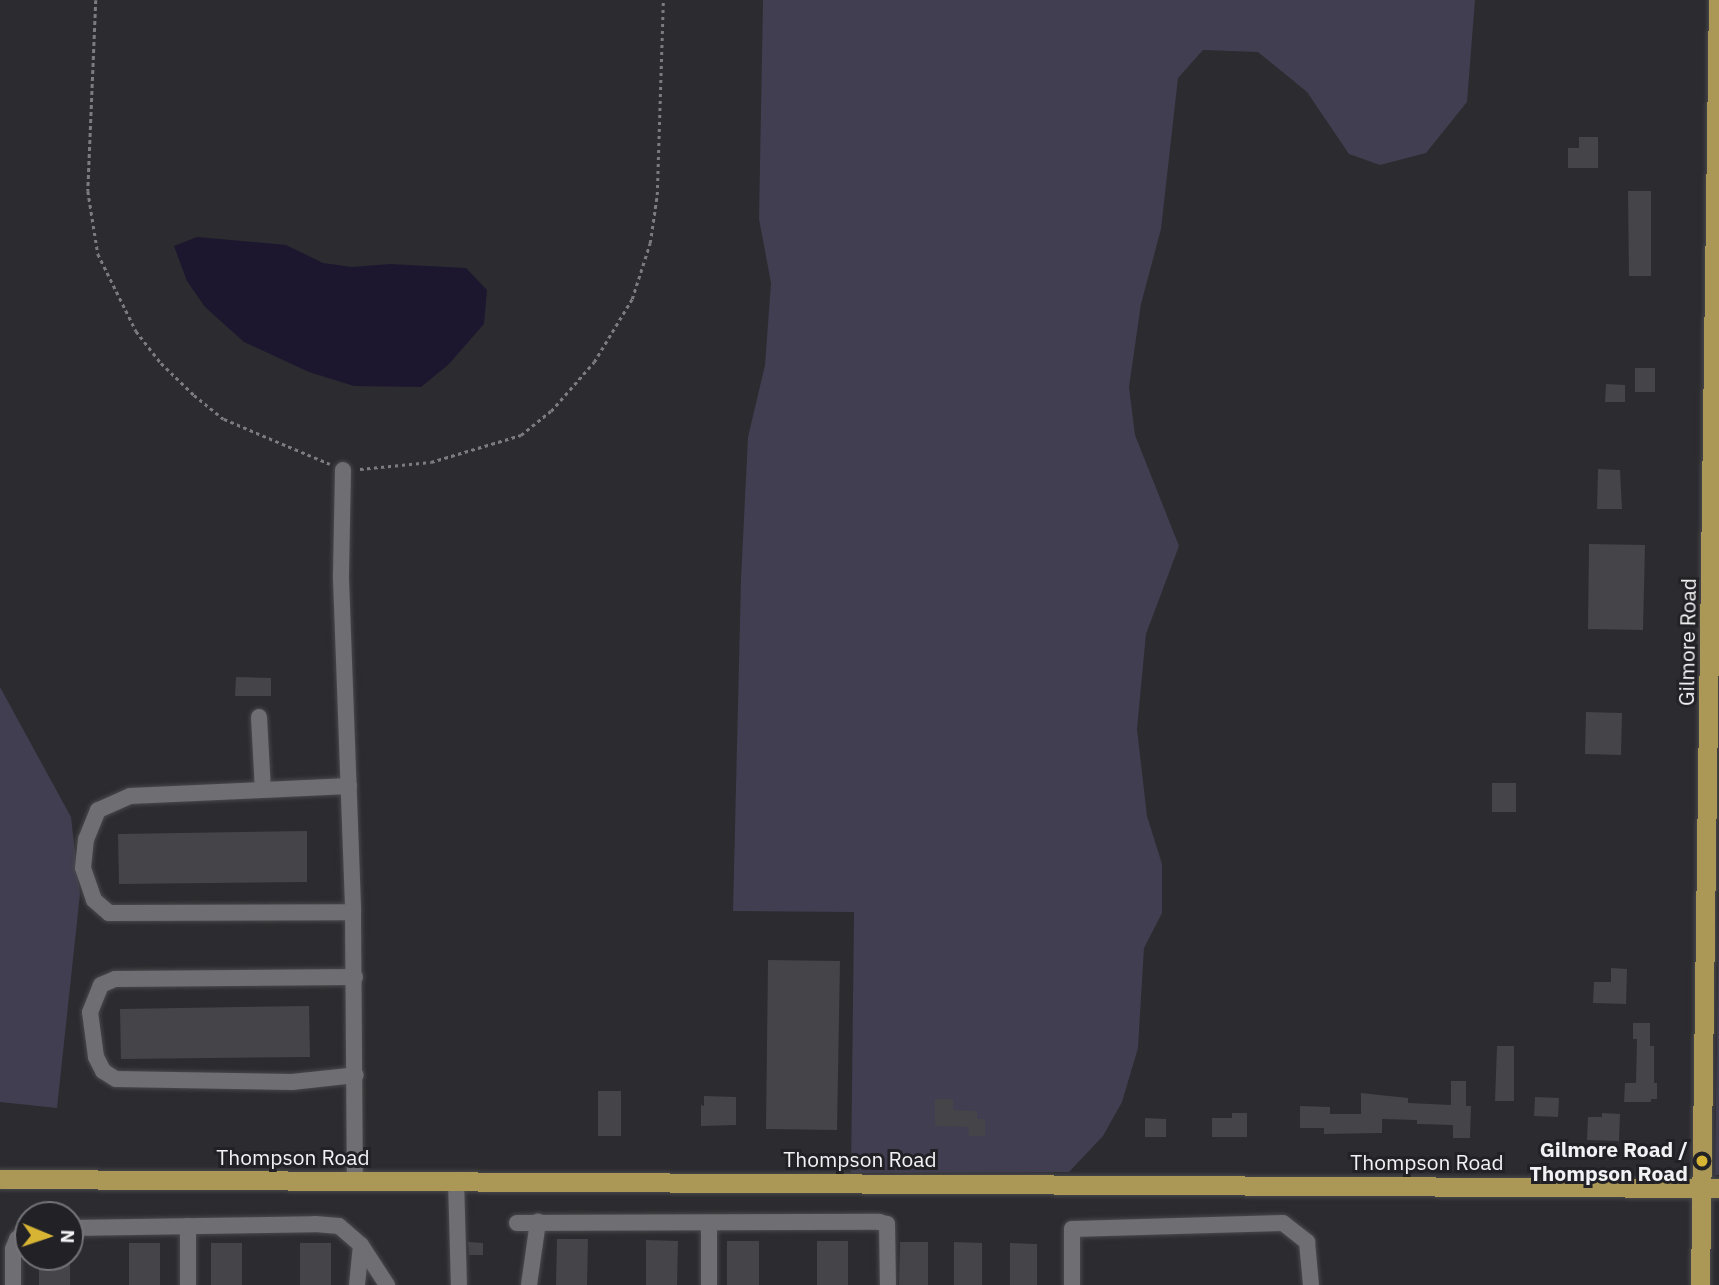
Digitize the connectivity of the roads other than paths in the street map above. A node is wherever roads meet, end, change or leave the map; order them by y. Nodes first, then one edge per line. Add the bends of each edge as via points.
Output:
1 (1718, 0) edge
2 (343, 470) road end
3 (260, 717) dead end
4 (349, 786) junction
5 (262, 790) junction
6 (1713, 811) edge
7 (353, 912) junction
8 (355, 977) junction
9 (356, 1075) junction
10 (0, 1179) edge
11 (355, 1179) junction
12 (456, 1180) junction
13 (1710, 1187) edge
14 (538, 1222) junction
15 (517, 1223) dead end
16 (709, 1224) junction
17 (188, 1226) junction
18 (84, 1228) edge
19 (361, 1245) junction
20 (14, 1247) edge
21 (13, 1285) edge
22 (188, 1285) edge
23 (357, 1285) edge
24 (387, 1285) edge
25 (459, 1285) edge
26 (529, 1285) edge
27 (709, 1285) edge
28 (888, 1285) edge
29 (1072, 1285) edge
30 (1311, 1285) edge
31 (1700, 1285) edge

1 - 6 main road, Gilmore Road
2 - 4 lane via 341,579
3 - 5 lane
4 - 5 lane
4 - 7 lane
5 - 7 lane via 130,796 98,810 86,839 83,868 94,900 109,913
6 - 13 main road, Gilmore Road
7 - 8 lane
8 - 9 lane
8 - 9 lane via 115,979 101,985 90,1012 96,1057 103,1071 116,1079 292,1082
9 - 11 lane
10 - 11 main road, Thompson Road
11 - 12 main road, Thompson Road
12 - 13 main road, Thompson Road
12 - 25 lane
13 - 31 main road, Gilmore Road
14 - 15 lane
14 - 16 lane
14 - 26 lane
16 - 27 lane
16 - 28 lane via 887,1224
17 - 18 lane
17 - 19 lane via 339,1226
17 - 22 lane
19 - 23 lane
19 - 24 lane
20 - 21 lane
29 - 30 lane via 1072,1229 1283,1223 1307,1242

